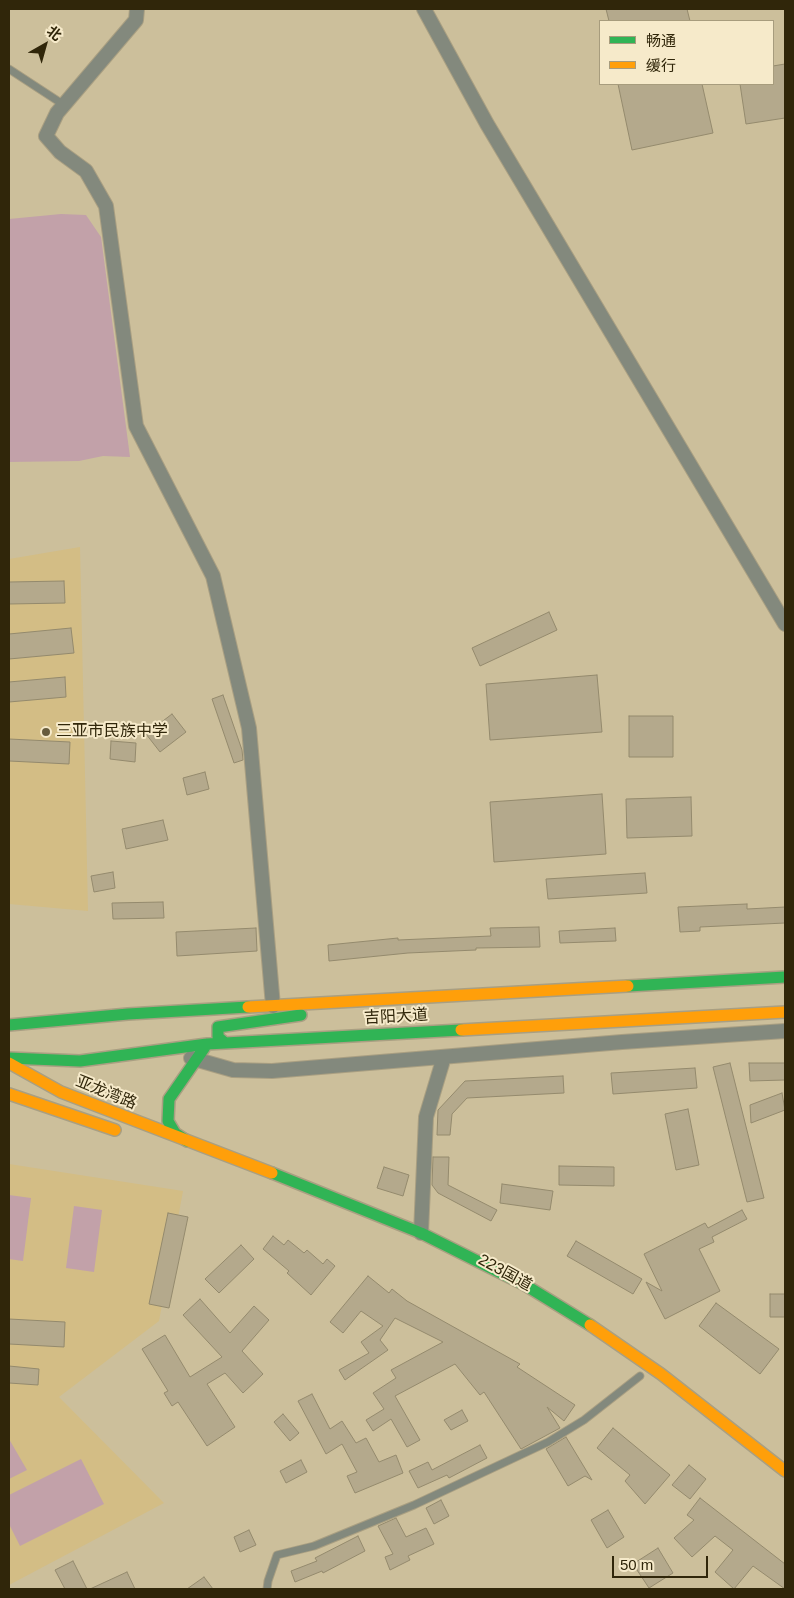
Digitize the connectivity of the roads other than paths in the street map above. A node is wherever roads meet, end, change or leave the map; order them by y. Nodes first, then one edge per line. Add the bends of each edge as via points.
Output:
1 (137, 9) edge
2 (424, 9) edge
3 (9, 69) edge
4 (64, 105) junction
5 (785, 624) edge
6 (785, 977) edge
7 (318, 1003) junction
8 (273, 1006) junction
9 (785, 1012) edge
10 (9, 1019) edge
11 (33, 1023) junction
12 (9, 1025) edge
13 (785, 1031) edge
14 (225, 1043) junction
15 (207, 1044) junction
16 (164, 1049) junction
17 (444, 1057) junction
18 (9, 1058) edge
19 (195, 1060) junction
20 (9, 1063) edge
21 (9, 1094) edge
22 (29, 1102) junction
23 (9, 1103) edge
24 (127, 1134) dead end
25 (194, 1144) junction
26 (421, 1233) junction
27 (640, 1376) dead end
28 (785, 1471) edge
29 (267, 1589) edge

1 - 4 street via 136,20
2 - 5 street via 487,124
3 - 4 lane
4 - 8 street via 46,136 60,152 86,171 106,206 136,426 213,576 249,728
6 - 7 main road, 吉阳大道
7 - 8 main road, 吉阳大道
7 - 14 main road via 310,1014 218,1027 218,1037
8 - 11 main road, 吉阳大道
9 - 14 main road, 吉阳大道
10 - 11 main road
11 - 12 main road, 吉阳大道
13 - 17 street
14 - 15 main road, 吉阳大道
15 - 16 main road, 吉阳大道
15 - 19 main road
16 - 18 main road, 吉阳大道 via 80,1061
16 - 19 street
17 - 19 street via 272,1071 233,1070
17 - 26 street via 426,1117
19 - 25 main road via 169,1099 168,1121 175,1133
20 - 25 main road, 亚龙湾路 via 61,1092
21 - 22 main road, 亚龙湾路
22 - 23 main road
22 - 24 main road, 亚龙湾路
25 - 26 main road, 223国道
26 - 28 main road, 223国道 via 525,1285 601,1332 661,1374
27 - 29 lane via 584,1420 548,1442 414,1505 314,1546 277,1555

